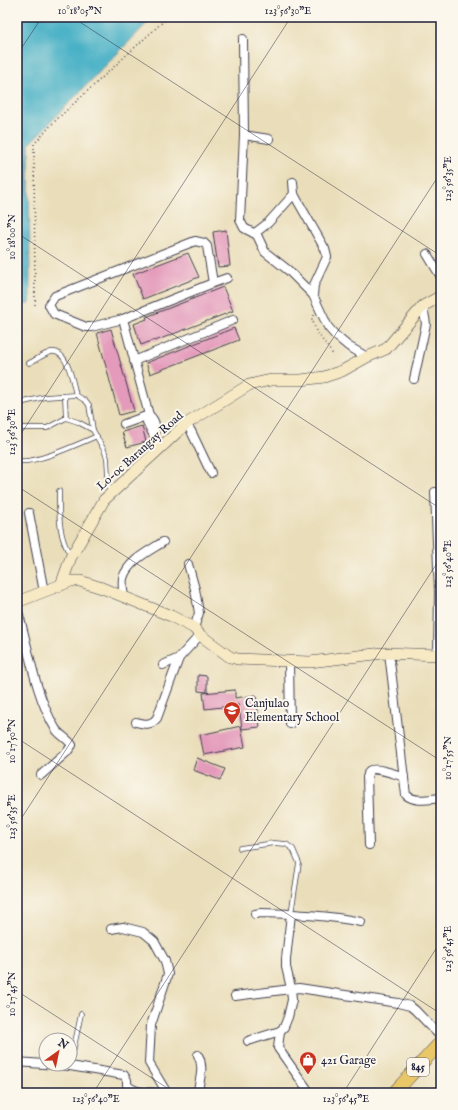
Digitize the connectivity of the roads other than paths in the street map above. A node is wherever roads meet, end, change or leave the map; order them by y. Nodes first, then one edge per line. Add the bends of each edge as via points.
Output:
1 (243, 39) dead end
2 (244, 135) junction
3 (268, 139) dead end
4 (293, 182) dead end
5 (294, 194) junction
6 (255, 233) junction
7 (427, 254) dead end
8 (441, 277) edge
9 (227, 278) dead end
10 (214, 283) junction
11 (313, 295) junction
12 (441, 296) edge
13 (423, 306) junction
14 (123, 319) junction
15 (233, 320) dead end
16 (367, 357) junction
17 (134, 361) junction
18 (29, 363) dead end
19 (414, 379) dead end
20 (76, 395) junction
21 (65, 396) junction
22 (149, 415) junction
23 (66, 418) junction
24 (124, 424) dead end
25 (186, 424) junction
26 (17, 425) edge
27 (17, 428) edge
28 (92, 430) junction
29 (97, 436) junction
30 (160, 448) junction
31 (17, 461) edge
32 (211, 473) dead end
33 (60, 491) dead end
34 (435, 492) dead end
35 (109, 496) junction
36 (29, 513) dead end
37 (163, 542) dead end
38 (71, 557) junction
39 (188, 564) dead end
40 (61, 585) junction
41 (44, 592) junction
42 (124, 597) junction
43 (17, 602) edge
44 (17, 608) edge
45 (198, 632) junction
46 (389, 653) junction
47 (439, 655) edge
48 (179, 658) junction
49 (289, 662) junction
50 (163, 665) dead end
51 (136, 722) dead end
52 (290, 724) dead end
53 (41, 775) dead end
54 (404, 776) junction
55 (441, 798) edge
56 (369, 845) dead end
57 (240, 848) dead end
58 (255, 914) dead end
59 (291, 914) junction
60 (361, 922) dead end
61 (111, 929) dead end
62 (291, 988) junction
63 (235, 996) dead end
64 (81, 1014) dead end
65 (280, 1031) junction
66 (77, 1032) edge
67 (441, 1037) edge
68 (248, 1041) dead end
69 (441, 1042) edge
70 (198, 1055) dead end
71 (17, 1062) edge
72 (38, 1064) edge
73 (78, 1067) edge
74 (156, 1093) edge
75 (167, 1093) edge
76 (198, 1093) edge
77 (310, 1093) edge
78 (394, 1093) edge

1 - 2 street
2 - 3 street
2 - 6 street via 240,220 244,228
4 - 5 street
5 - 6 street via 268,223
5 - 11 street via 327,257 314,285
6 - 11 street via 265,252
7 - 8 street
9 - 10 street
10 - 14 street
10 - 14 street via 207,246 195,241 55,296 49,305 54,314 86,327
11 - 16 street via 328,327 348,346
12 - 13 street, Lo-oc Barangay Road
13 - 16 street, Lo-oc Barangay Road via 386,349
13 - 19 street via 426,324
14 - 17 street
15 - 17 street
16 - 25 street, Lo-oc Barangay Road via 342,371 324,377 271,380 249,385
17 - 22 street
18 - 20 lane via 49,353 61,355 67,364
20 - 21 lane
20 - 28 lane via 89,405
21 - 23 lane
21 - 26 lane via 45,397 20,404
22 - 24 street
22 - 30 street via 154,420 154,434
23 - 27 lane via 47,428
23 - 28 lane
25 - 30 street, Lo-oc Barangay Road
25 - 32 street
28 - 29 lane
29 - 31 lane via 55,453 23,462
29 - 35 lane via 107,458
30 - 35 street, Lo-oc Barangay Road
33 - 38 lane via 60,530
34 - 47 street via 440,592
35 - 38 street, Lo-oc Barangay Road via 104,500
36 - 41 street
37 - 42 street via 131,565 122,586
38 - 40 street, Lo-oc Barangay Road
39 - 45 street via 199,613
40 - 41 street
40 - 42 street via 80,581
41 - 43 street
42 - 45 street via 171,616
44 - 53 street via 43,702 55,730 72,745
45 - 48 street
45 - 49 street via 230,657
46 - 47 street
46 - 49 street
46 - 54 street
48 - 50 street
48 - 51 street via 157,718 150,724
49 - 52 street
54 - 55 street via 406,796 416,800
54 - 56 street via 376,769 369,772
57 - 59 lane via 274,843 286,844 293,849 298,863
58 - 59 street
59 - 60 street via 338,917
59 - 62 street via 286,967
61 - 75 street via 123,927 144,932 154,941 165,961 168,974 151,1025 149,1063
62 - 63 street
62 - 65 street via 292,1000 288,1017
62 - 67 street via 398,1002 415,1010
64 - 66 lane
65 - 68 street
65 - 77 street via 278,1048
69 - 78 main road, 845
70 - 76 street via 203,1068
71 - 72 street
73 - 74 street via 124,1075 130,1088

